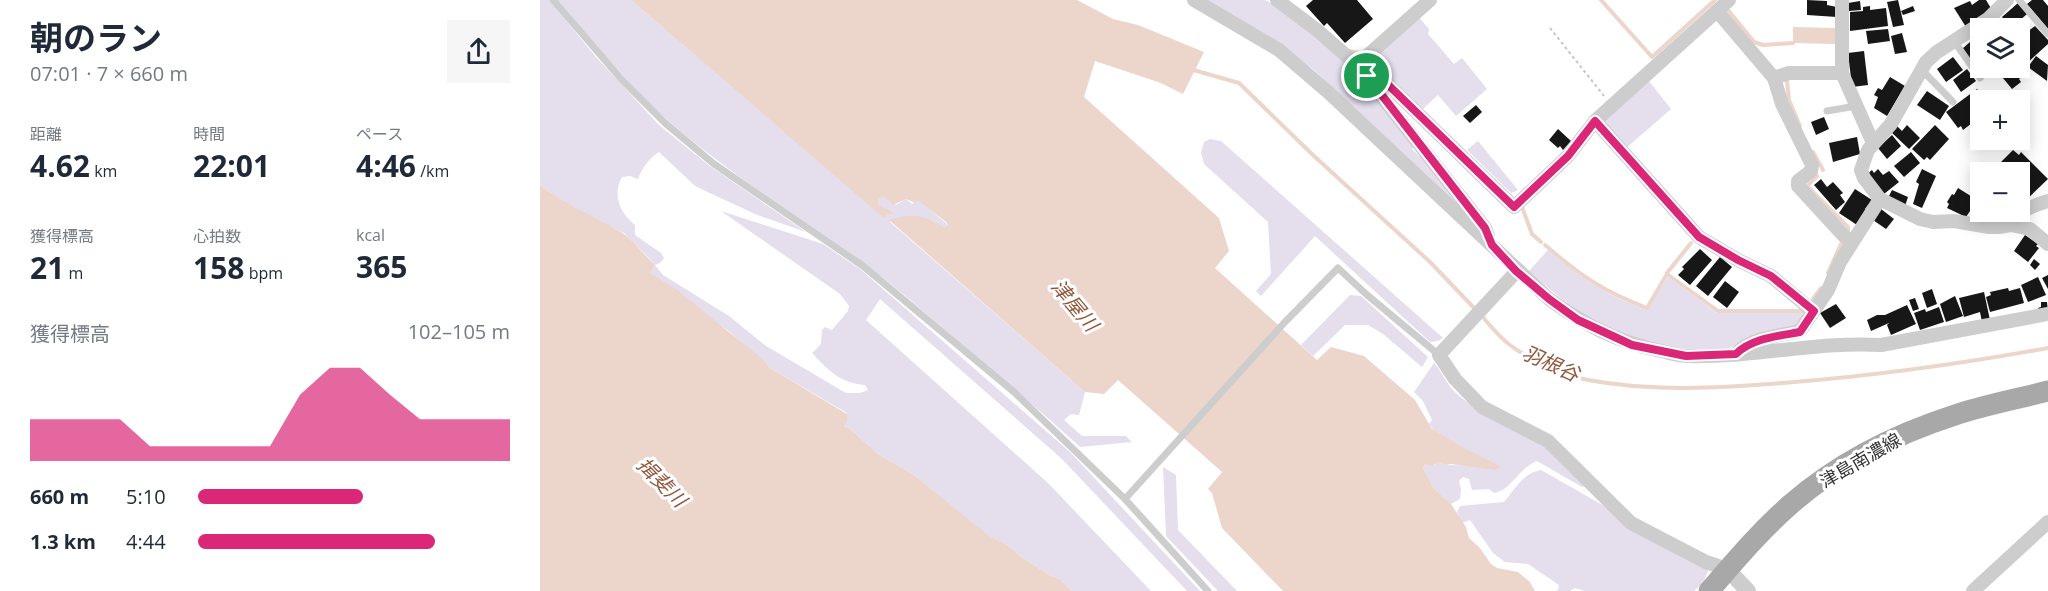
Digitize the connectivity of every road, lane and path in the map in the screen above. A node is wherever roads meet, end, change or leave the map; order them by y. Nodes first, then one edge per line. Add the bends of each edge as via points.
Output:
1 (553, 0) edge
2 (1194, 0) edge
3 (1430, 0) edge
4 (1729, 0) edge
5 (1842, 0) edge
6 (2007, 0) edge
7 (2019, 0) edge
8 (1286, 2) edge
9 (1717, 11) junction
10 (1550, 28) dead end
11 (2048, 34) edge
12 (1954, 41) junction
13 (1970, 64) edge
14 (1357, 65) junction
15 (1922, 70) junction
16 (1842, 74) junction
17 (1367, 76) junction
18 (1774, 78) junction
19 (1953, 102) dead end
20 (1612, 105) junction
21 (1856, 106) junction
22 (1827, 111) dead end
23 (1595, 121) junction
24 (1873, 143) junction
25 (1880, 199) junction
26 (2048, 201) edge
27 (2011, 225) junction
28 (1852, 242) junction
29 (2048, 244) edge
30 (1492, 245) junction
31 (1512, 275) junction
32 (1814, 311) junction
33 (2048, 314) edge
34 (1443, 350) junction
35 (1736, 354) junction
36 (2048, 392) edge
37 (1125, 499) junction
38 (2048, 522) edge
39 (1727, 569) junction
40 (1208, 591) edge
41 (1709, 591) edge
42 (1748, 591) edge
43 (1973, 591) edge

1 - 37 lane via 665,123 714,164 863,266 1014,392
2 - 30 street via 1279,50
3 - 14 street
4 - 9 street
5 - 16 street
6 - 12 street via 1988,19
7 - 11 lane
8 - 14 street
9 - 18 street
9 - 20 street
10 - 20 path
12 - 13 lane
12 - 15 street via 1937,52
14 - 17 street
15 - 19 lane
15 - 24 street via 1891,124
16 - 18 street via 1788,73
16 - 21 street
17 - 23 street via 1377,74 1514,207 1568,156
17 - 30 street via 1485,228
18 - 28 street via 1782,104 1812,165 1798,186
20 - 23 street
21 - 22 lane
21 - 24 street
23 - 32 street via 1699,237 1771,276
24 - 25 street via 1861,170
25 - 27 street via 1932,222
25 - 28 street
26 - 27 street via 2017,214
27 - 29 street via 2030,229
28 - 32 street
30 - 31 street
31 - 34 street
31 - 35 street via 1578,320 1632,345 1686,356
32 - 35 street via 1800,332 1756,341
33 - 35 street via 1881,345 1857,343
34 - 37 lane via 1366,294 1338,268
34 - 39 street via 1455,379 1482,407 1548,441 1631,523
36 - 39 main road, 津島南濃線 via 1957,414 1869,451 1791,503
37 - 40 lane
38 - 43 street
39 - 41 main road, 津島南濃線
39 - 42 street

